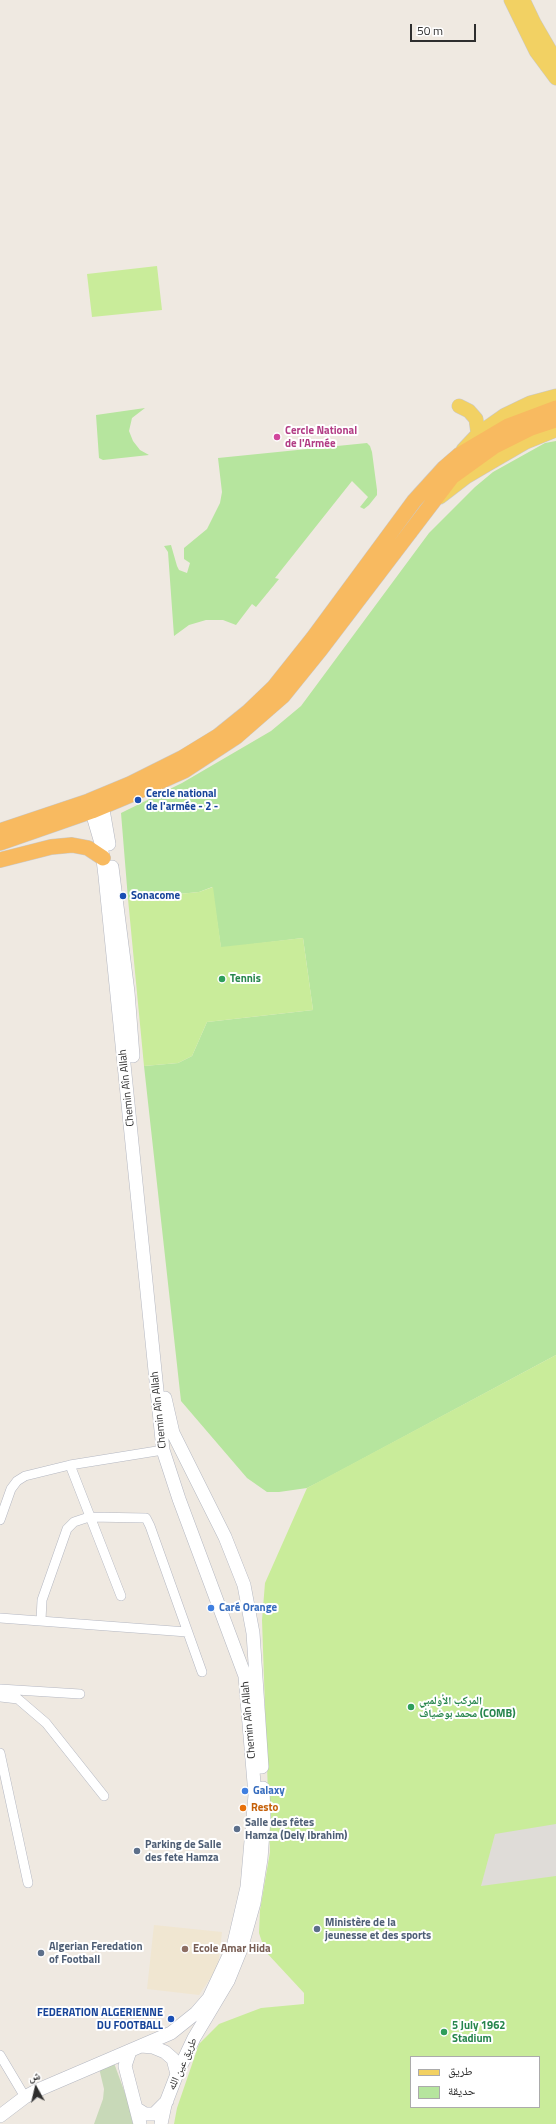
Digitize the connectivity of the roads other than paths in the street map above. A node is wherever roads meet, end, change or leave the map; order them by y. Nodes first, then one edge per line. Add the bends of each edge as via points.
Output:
1 (517, 1) edge
2 (556, 61) edge
3 (556, 78) edge
4 (556, 396) edge
5 (459, 406) dead end
6 (556, 408) edge
7 (556, 420) edge
8 (556, 430) edge
9 (478, 434) junction
10 (459, 455) junction
11 (429, 506) junction
12 (96, 804) junction
13 (0, 831) edge
14 (0, 843) edge
15 (103, 858) junction
16 (0, 860) edge
17 (179, 1447) junction
18 (163, 1450) junction
19 (70, 1465) junction
20 (0, 1490) edge
21 (9, 1493) junction
22 (89, 1517) junction
23 (0, 1520) edge
24 (121, 1596) dead end
25 (0, 1618) edge
26 (41, 1620) junction
27 (187, 1632) junction
28 (253, 1633) junction
29 (232, 1641) junction
30 (202, 1672) dead end
31 (0, 1690) edge
32 (80, 1694) dead end
33 (0, 1697) edge
34 (0, 1753) edge
35 (104, 1796) dead end
36 (28, 1883) dead end
37 (235, 1955) junction
38 (213, 2006) joint
39 (135, 2049) junction
40 (0, 2055) edge
41 (111, 2058) junction
42 (125, 2066) junction
43 (177, 2074) junction
44 (25, 2097) junction
45 (168, 2099) junction
46 (137, 2109) junction
47 (0, 2116) edge
48 (140, 2124) edge
49 (161, 2124) edge

1 - 2 main road
1 - 3 main road via 536,51
4 - 9 main road via 516,409
5 - 9 main road via 473,415
6 - 10 highway via 508,426
7 - 11 highway via 512,437 478,457 452,478
8 - 11 main road via 526,442 466,477
9 - 10 main road
10 - 12 highway via 414,501 313,638 261,700 218,736
11 - 12 highway via 321,649 283,696 263,714 236,737 184,771
12 - 13 highway
12 - 14 highway
12 - 15 main road, Chemin Aîn Allah
12 - 17 main road, Chemin Aîn Allah via 115,884 128,992 154,1306 164,1395
15 - 16 highway via 88,848 72,845 51,847
15 - 18 main road, Chemin Aîn Allah
17 - 18 main road
17 - 28 main road, Chemin Aîn Allah via 223,1532 236,1563 244,1585
18 - 19 street
18 - 29 main road, Chemin Aîn Allah
19 - 21 street via 25,1476 13,1485
19 - 22 street
20 - 21 street
21 - 23 street
22 - 24 street
22 - 26 street via 74,1522 67,1529 42,1600
22 - 27 street via 146,1518
25 - 26 street
26 - 27 street
27 - 30 street
28 - 29 main road
28 - 37 main road, Chemin Aîn Allah via 264,1819 254,1903
29 - 37 main road, Chemin Aîn Allah via 244,1676 255,1795 247,1887
31 - 32 street
33 - 35 street via 18,1699 46,1723
34 - 36 street
37 - 38 main road, Chemin Aîn Allah via 228,1981
37 - 39 main road, Chemin Aîn Allah via 209,1998 196,2013 171,2033
38 - 43 main road, طريق عين الله
39 - 41 main road, Chemin Aîn Allah
39 - 42 main road
39 - 43 main road via 153,2047 165,2052 173,2059
40 - 44 street
41 - 42 main road
41 - 44 main road, Chemin Aîn Allah
42 - 46 main road
43 - 45 main road, طريق عين الله
44 - 47 main road, Chemin Aîn Allah
45 - 46 main road via 154,2114 145,2114
45 - 49 main road, طريق عين الله
46 - 48 main road

